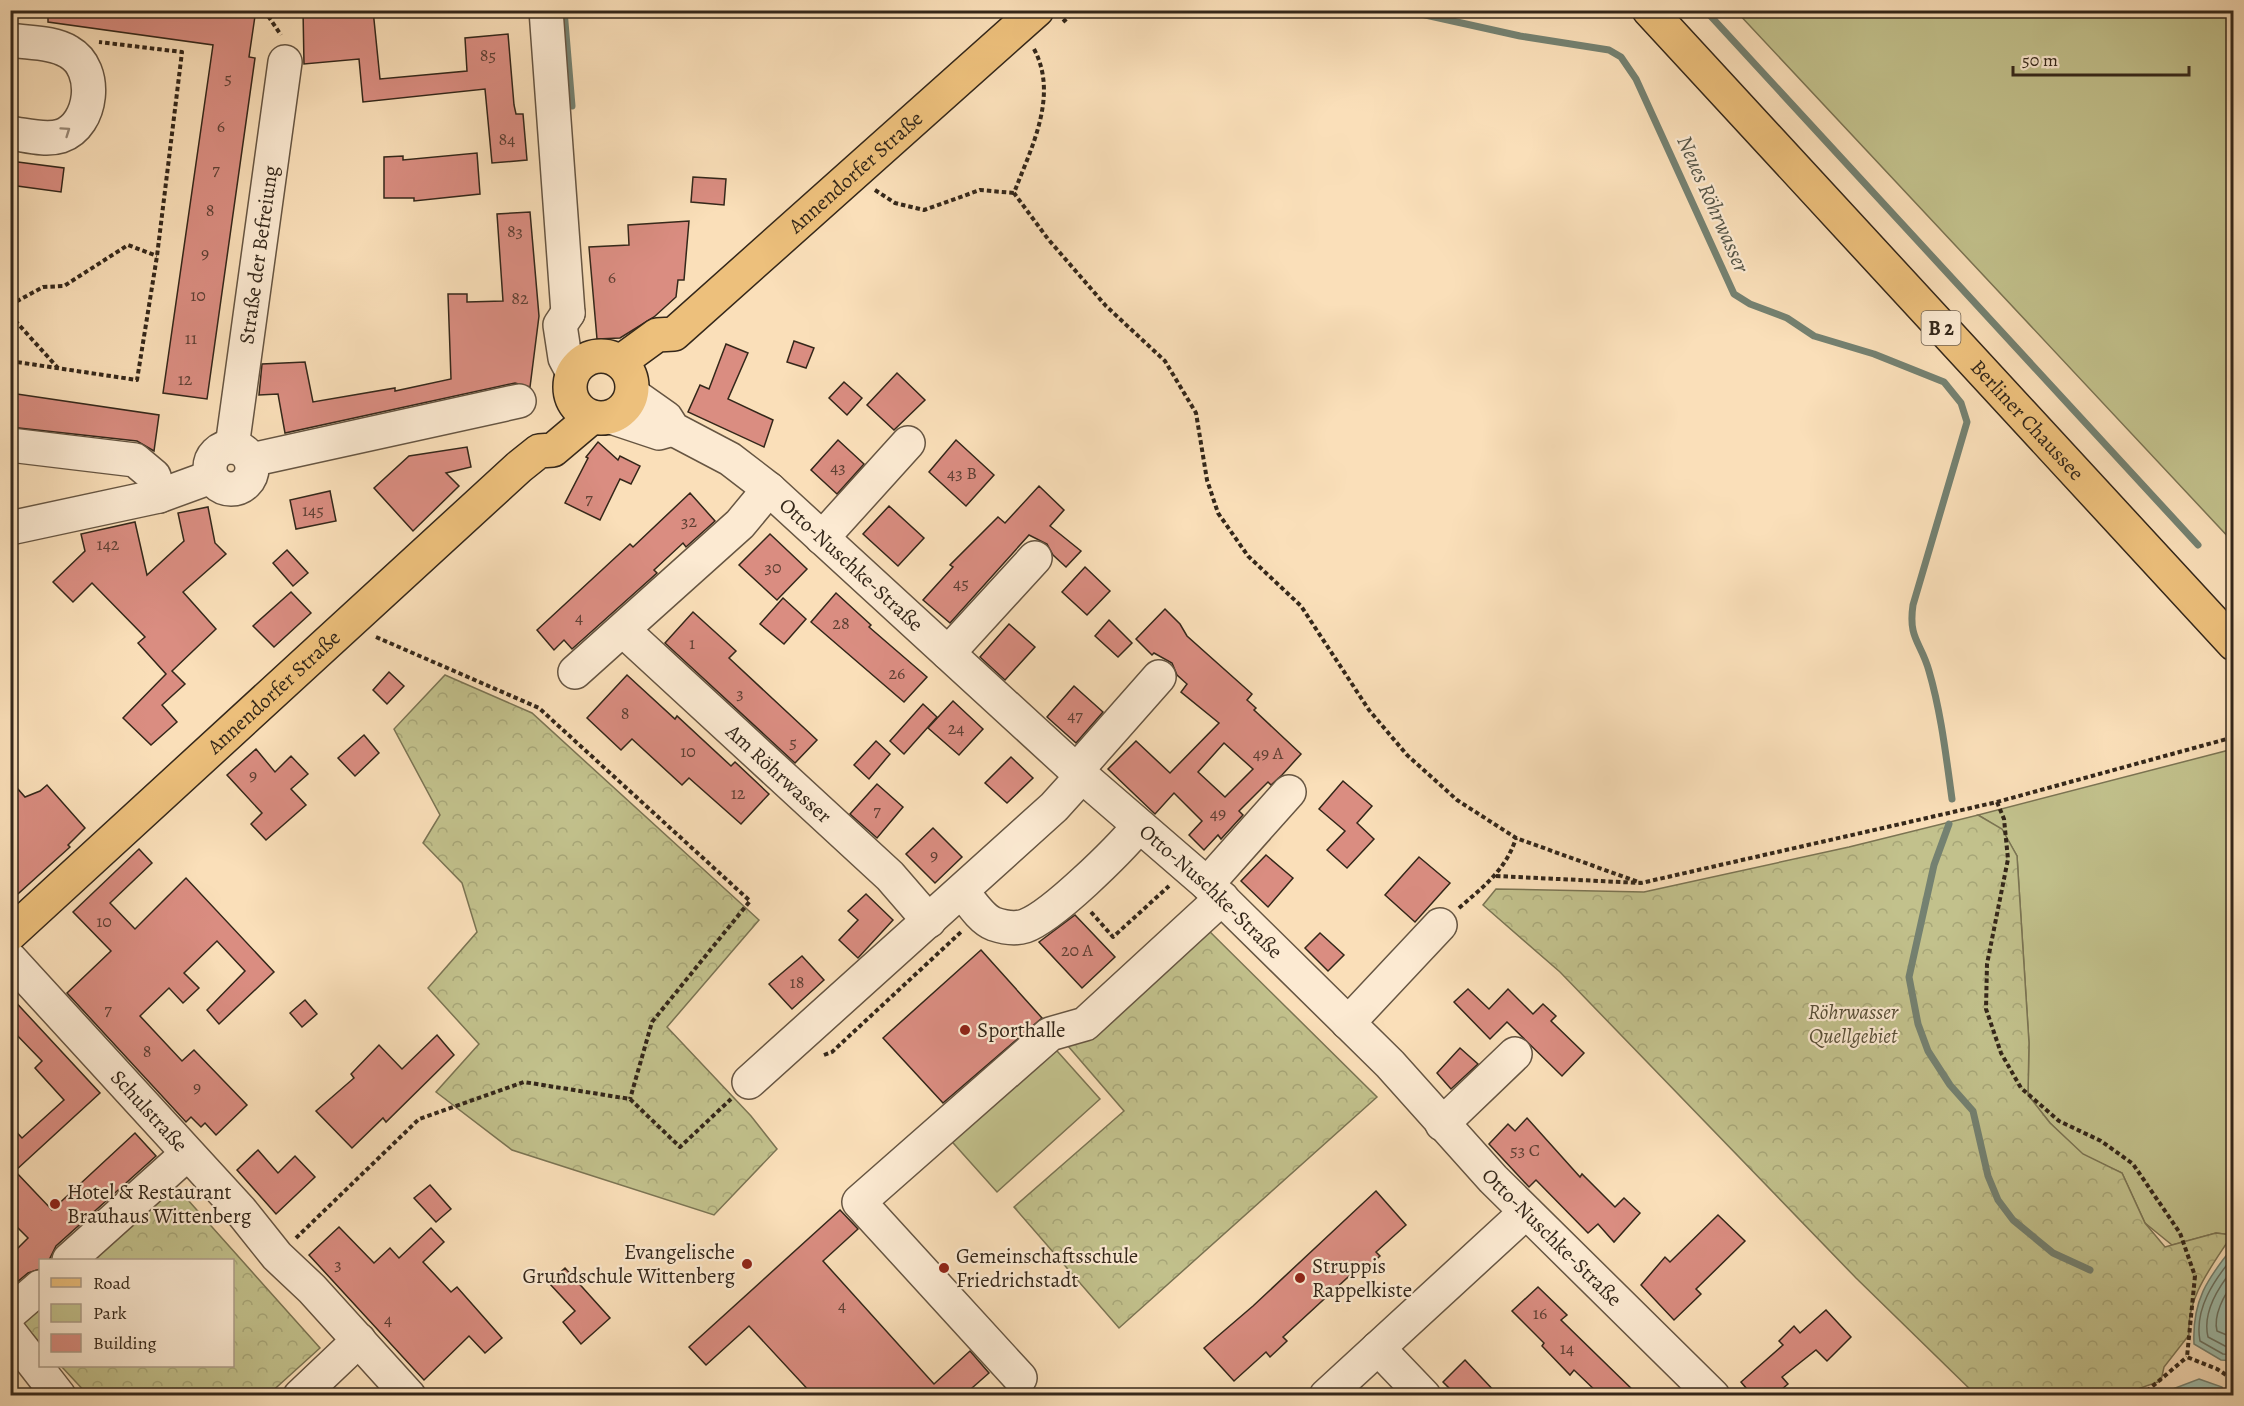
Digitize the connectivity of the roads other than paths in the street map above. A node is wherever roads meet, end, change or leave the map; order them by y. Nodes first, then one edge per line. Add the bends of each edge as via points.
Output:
1 (546, 10) edge
2 (1649, 10) edge
3 (1029, 18) edge
4 (10, 40) edge
5 (285, 62) dead end
6 (10, 133) edge
7 (603, 388) junction
8 (519, 401) dead end
9 (908, 443) dead end
10 (10, 445) edge
11 (241, 454) junction
12 (769, 489) junction
13 (159, 496) junction
14 (10, 528) edge
15 (822, 538) junction
16 (1035, 558) dead end
17 (623, 630) junction
18 (2234, 644) edge
19 (948, 653) junction
20 (575, 672) dead end
21 (1159, 677) dead end
22 (1079, 773) junction
23 (1289, 792) dead end
24 (1139, 826) junction
25 (962, 891) junction
26 (1214, 891) junction
27 (929, 921) junction
28 (1440, 925) road end
29 (10, 934) edge
30 (10, 959) edge
31 (1348, 1023) junction
32 (1515, 1054) dead end
33 (749, 1082) road end
34 (1442, 1124) junction
35 (180, 1161) junction
36 (1526, 1212) junction
37 (70, 1259) edge
38 (39, 1288) edge
39 (10, 1314) edge
40 (10, 1333) edge
41 (359, 1340) junction
42 (1378, 1348) junction
43 (1020, 1378) dead end
44 (59, 1395) edge
45 (300, 1395) edge
46 (409, 1395) edge
47 (1326, 1395) edge
48 (1424, 1395) edge
49 (1713, 1395) edge

1 - 7 street via 568,313 577,321 581,342
2 - 18 main road, Berliner Chaussee / B 2
3 - 7 main road, Annendorfer Straße via 674,334 672,348
6 -> 4 street via 63,136 80,118 90,97 80,62 70,52
5 - 11 street, Straße der Befreiung
7 - 12 street, Otto-Nuschke-Straße via 659,433 673,429 730,459
7 - 29 main road, Annendorfer Straße via 541,436 539,451
8 - 11 street
9 - 15 street
10 - 13 street via 135,460 153,476
11 - 13 street via 225,448 213,456 212,477
12 - 15 street, Otto-Nuschke-Straße
12 - 17 street via 740,524
13 - 14 street
15 - 19 street, Otto-Nuschke-Straße
16 - 19 street
17 - 20 street
17 - 27 street, Am Röhrwasser via 890,876
19 - 22 street, Otto-Nuschke-Straße
21 - 22 street
22 - 24 street, Otto-Nuschke-Straße
22 - 25 street via 1054,807
23 - 26 street
24 - 25 street via 1040,919 1023,927 990,923
24 - 26 street, Otto-Nuschke-Straße
25 - 27 street
26 - 31 street, Otto-Nuschke-Straße
26 - 43 street via 1085,1024 1050,1034 859,1202
27 - 33 street
28 - 31 street
30 - 35 street, Schulstraße
31 - 34 street, Otto-Nuschke-Straße via 1409,1084
32 - 34 street
34 - 36 street, Otto-Nuschke-Straße
35 - 37 street
35 - 41 street, Schulstraße via 241,1211 277,1256
36 - 42 street
36 - 49 street, Otto-Nuschke-Straße
38 - 39 street
40 - 44 street
41 - 45 street
41 - 46 street, Schulstraße
42 - 47 street
42 - 48 street

